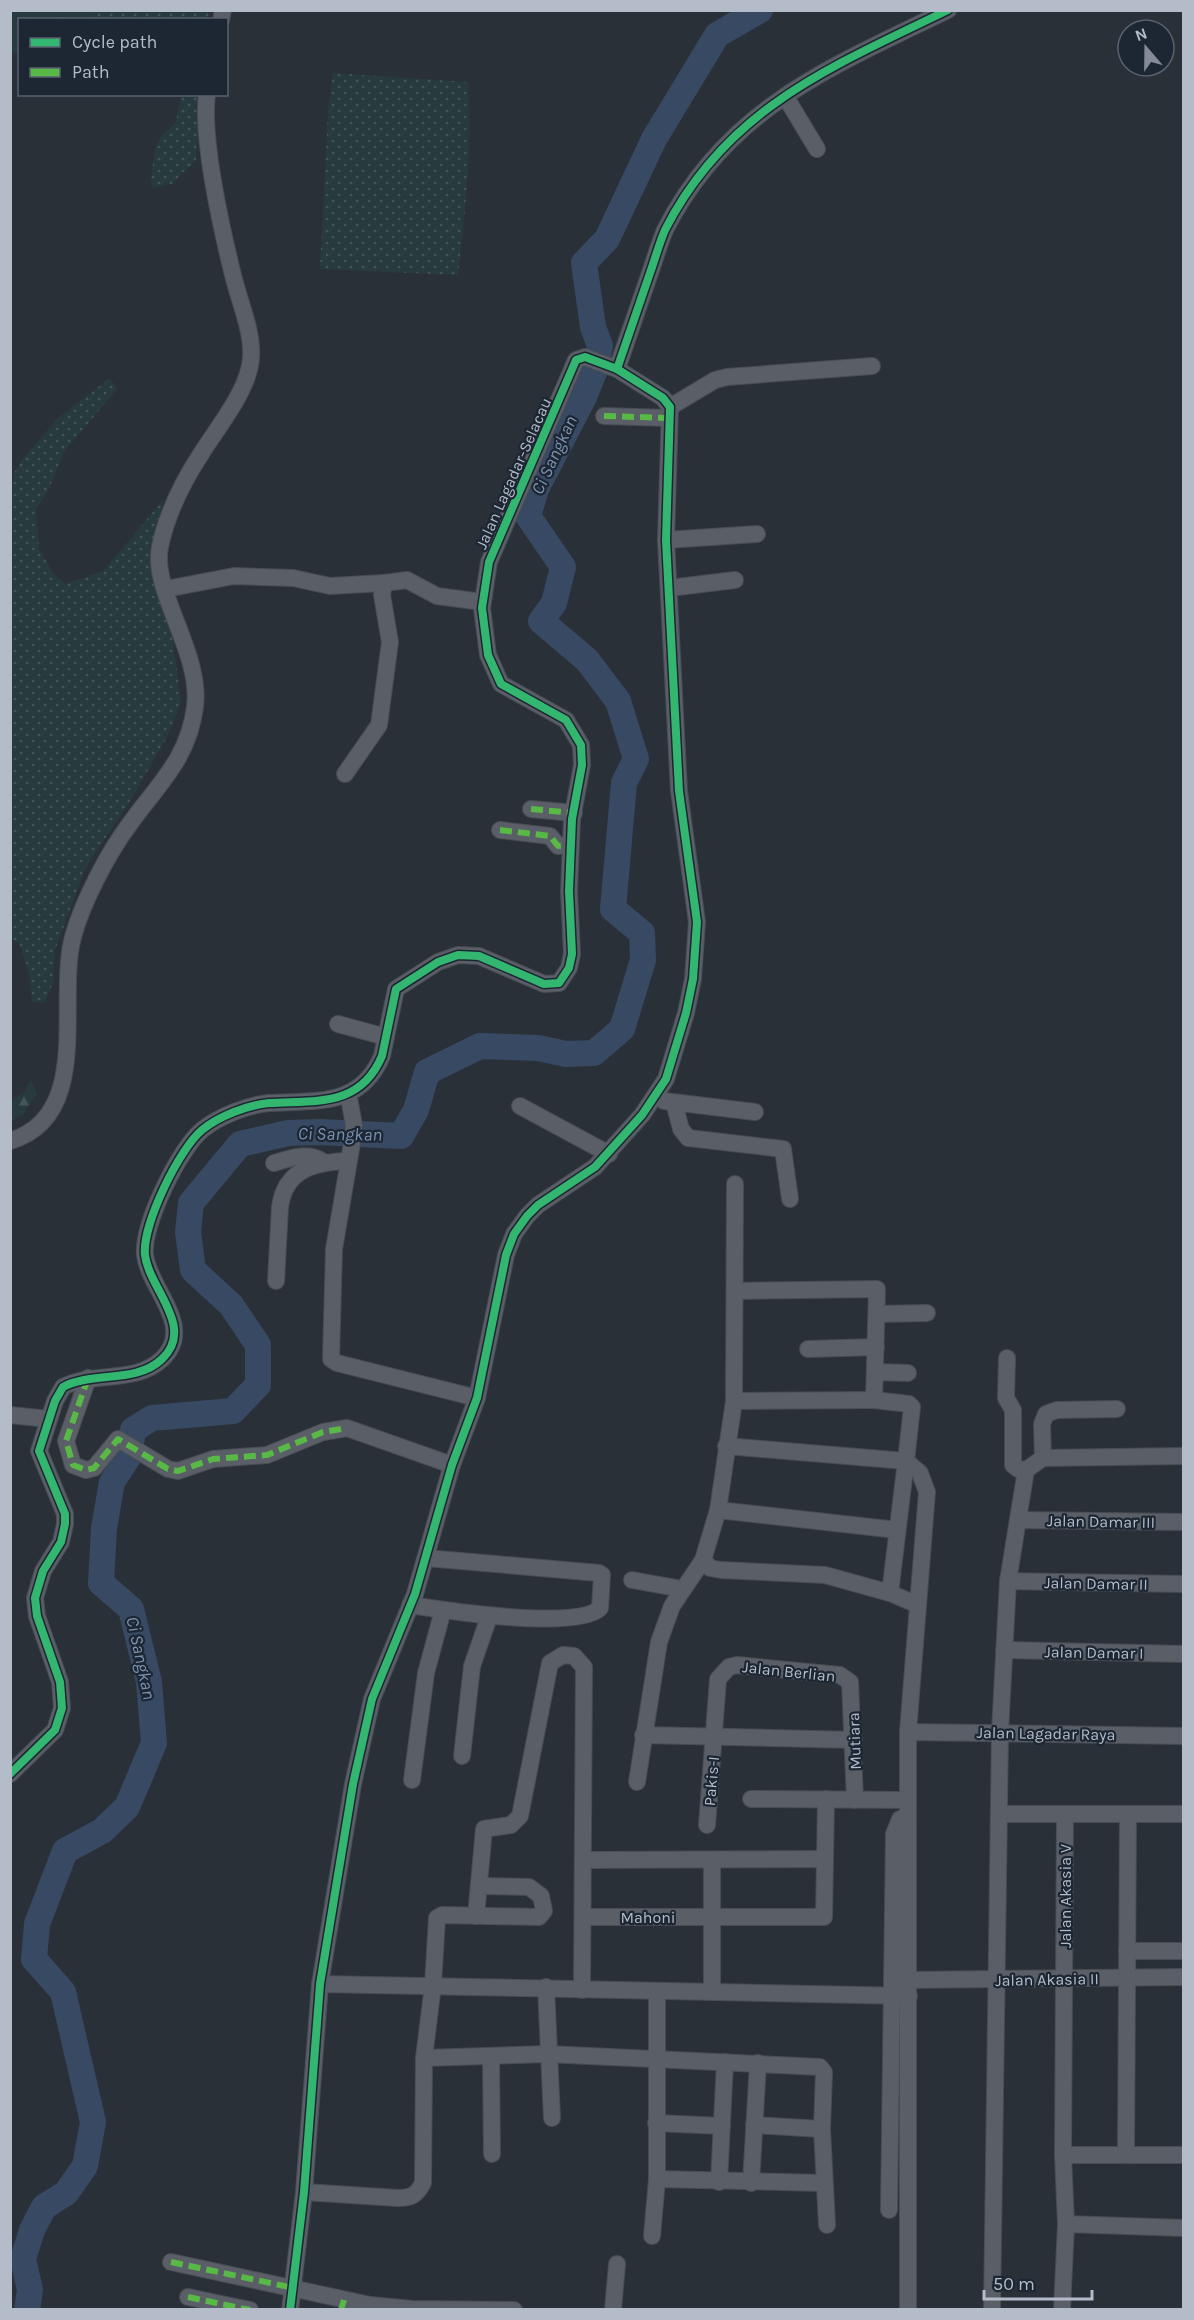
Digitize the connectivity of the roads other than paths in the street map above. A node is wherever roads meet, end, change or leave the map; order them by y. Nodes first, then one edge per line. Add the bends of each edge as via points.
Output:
1 (948, 10) edge
2 (207, 96) edge
3 (785, 96) junction
4 (817, 149) dead end
5 (872, 366) dead end
6 (615, 368) junction
7 (670, 412) junction
8 (604, 416) dead end
9 (758, 534) dead end
10 (666, 540) junction
11 (735, 580) dead end
12 (384, 583) junction
13 (669, 588) junction
14 (166, 589) junction
15 (475, 600) junction
16 (345, 774) dead end
17 (531, 809) dead end
18 (568, 812) junction
19 (500, 830) dead end
20 (564, 845) junction
21 (338, 1024) dead end
22 (376, 1035) junction
23 (348, 1093) junction
24 (655, 1098) junction
25 (674, 1103) junction
26 (520, 1106) dead end
27 (755, 1112) dead end
28 (10, 1141) edge
29 (609, 1154) junction
30 (348, 1161) junction
31 (323, 1162) junction
32 (274, 1163) dead end
33 (735, 1184) dead end
34 (790, 1199) dead end
35 (276, 1281) dead end
36 (735, 1291) junction
37 (927, 1313) dead end
38 (877, 1314) junction
39 (876, 1347) junction
40 (808, 1349) dead end
41 (1007, 1358) dead end
42 (875, 1372) junction
43 (908, 1373) dead end
44 (88, 1378) junction
45 (477, 1398) junction
46 (874, 1400) junction
47 (734, 1401) junction
48 (1117, 1409) dead end
49 (30, 1418) edge
50 (726, 1446) junction
51 (1184, 1456) edge
52 (1043, 1458) junction
53 (906, 1461) junction
54 (452, 1465) junction
55 (1026, 1470) junction
56 (718, 1510) junction
57 (1018, 1520) junction
58 (1184, 1522) edge
59 (897, 1530) junction
60 (426, 1558) junction
61 (702, 1560) junction
62 (632, 1580) dead end
63 (1008, 1581) junction
64 (1184, 1584) edge
65 (682, 1590) junction
66 (890, 1593) junction
67 (410, 1605) junction
68 (918, 1605) junction
69 (443, 1610) junction
70 (489, 1617) junction
71 (1004, 1650) junction
72 (1184, 1654) edge
73 (850, 1682) joint
74 (908, 1732) junction
75 (1000, 1732) junction
76 (644, 1736) junction
77 (1184, 1736) edge
78 (714, 1737) junction
79 (854, 1740) junction
80 (462, 1756) dead end
81 (10, 1774) edge
82 (412, 1780) dead end
83 (637, 1782) dead end
84 (751, 1799) dead end
85 (826, 1799) junction
86 (855, 1800) junction
87 (908, 1808) junction
88 (999, 1814) junction
89 (1065, 1814) junction
90 (1128, 1814) junction
91 (1184, 1814) edge
92 (707, 1825) dead end
93 (825, 1859) junction
94 (584, 1860) junction
95 (712, 1861) junction
96 (479, 1886) junction
97 (476, 1916) junction
98 (583, 1917) junction
99 (712, 1917) junction
100 (1184, 1950) edge
101 (1127, 1951) junction
102 (1184, 1977) edge
103 (1127, 1978) junction
104 (996, 1979) junction
105 (1064, 1979) junction
106 (320, 1984) junction
107 (433, 1985) junction
108 (546, 1987) junction
109 (909, 1988) junction
110 (582, 1990) junction
111 (657, 1991) junction
112 (712, 1992) junction
113 (891, 1996) junction
114 (547, 2054) junction
115 (490, 2057) junction
116 (424, 2058) junction
117 (656, 2058) junction
118 (725, 2062) junction
119 (758, 2063) junction
120 (552, 2118) dead end
121 (657, 2123) junction
122 (754, 2125) junction
123 (722, 2126) junction
124 (822, 2129) junction
125 (492, 2154) dead end
126 (1063, 2155) junction
127 (1126, 2155) junction
128 (1184, 2155) edge
129 (657, 2178) junction
130 (719, 2182) junction
131 (751, 2183) junction
132 (824, 2183) junction
133 (304, 2192) junction
134 (889, 2210) dead end
135 (1066, 2224) junction
136 (827, 2225) dead end
137 (1184, 2228) edge
138 (652, 2236) dead end
139 (171, 2262) dead end
140 (617, 2264) dead end
141 (294, 2288) junction
142 (188, 2297) dead end
143 (343, 2305) edge
144 (250, 2310) edge
145 (290, 2310) edge
146 (514, 2310) edge
147 (613, 2310) edge
148 (908, 2310) edge
149 (992, 2310) edge
150 (1062, 2310) edge

1 - 3 street via 820,73
2 - 14 street via 214,179 251,359 235,399 174,500 159,550
3 - 4 street
3 - 6 street via 735,133 708,162 676,211
5 - 7 street via 727,377 715,380
6 - 7 street, Jalan Lagadar-Selacau via 663,398
6 - 15 street, Jalan Lagadar-Selacau via 582,357 576,360
7 - 8 street
7 - 10 street
9 - 10 street
10 - 13 street
11 - 13 street
12 - 14 street via 330,586 293,578 234,576
12 - 15 street via 407,580 437,596
12 - 16 street via 382,596 390,642 379,725
13 - 24 street via 679,791 696,922 693,979 680,1040
14 - 28 street via 186,645 194,682 192,723 180,759 126,828 75,929 66,983 68,1037 64,1080 56,1100 41,1122
15 - 18 street, Jalan Lagadar-Selacau via 488,655 501,684 556,712 578,737 582,765
17 - 18 street
18 - 20 street, Jalan Lagadar-Selacau
19 - 20 street via 551,837
20 - 22 street, Jalan Lagadar-Selacau via 572,954 559,983 544,984 479,956 458,955 438,962 396,989
21 - 22 street
22 - 23 street, Jalan Lagadar-Selacau via 378,1066
23 - 30 street via 354,1131
23 - 44 street, Jalan Lagadar-Selacau via 312,1104 268,1103 245,1109 202,1130 177,1162 145,1245 149,1271 174,1323 172,1344 151,1367
24 - 25 street
24 - 29 street
25 - 27 street
25 - 34 street via 681,1129 688,1138 783,1149
26 - 29 street
29 - 45 street via 538,1204 514,1234 499,1281
30 - 31 street
30 - 45 street via 334,1249 331,1359
31 - 32 street via 295,1157
31 - 35 street via 304,1168 290,1179 281,1197
33 - 36 street
36 - 38 street via 876,1288
36 - 47 street
37 - 38 street
38 - 39 street
39 - 40 street
39 - 42 street
41 - 55 street via 1006,1398 1013,1410 1013,1465
42 - 43 street
42 - 46 street
44 - 49 street, Jalan Lagadar-Selacau via 63,1387
44 - 54 street via 66,1441 73,1465 86,1470 94,1468 115,1441 121,1439 168,1469 178,1471 213,1459 267,1455 323,1432 347,1428
45 - 54 street
46 - 47 street
46 - 53 street via 912,1407
47 - 50 street
48 - 52 street via 1057,1410 1046,1414 1042,1424
49 - 81 street, Jalan Lagadar-Selacau via 40,1442 40,1459 66,1518 61,1542 37,1587 35,1607 60,1682 62,1708 55,1730
50 - 53 street
50 - 56 street
51 - 52 street
52 - 55 street
53 - 59 street
53 - 68 street via 920,1473 927,1492
54 - 60 street
55 - 57 street
56 - 59 street
56 - 61 street
57 - 58 street, Jalan Damar III
57 - 63 street
59 - 66 street
60 - 67 street
60 - 70 street via 602,1575 597,1612 582,1616
61 - 65 street
61 - 66 street via 715,1569 825,1575
62 - 65 street
63 - 64 street, Jalan Damar II
63 - 71 street
65 - 76 street via 659,1642
66 - 68 street
67 - 69 street
67 - 106 street via 372,1699 352,1784
68 - 74 street
69 - 70 street
69 - 82 street via 426,1673
70 - 80 street via 472,1666
71 - 72 street, Jalan Damar I
71 - 75 street
73 - 78 street, Jalan Berlian via 840,1675 729,1667 718,1679
73 - 79 street, Mutiara
74 - 75 street, Jalan Lagadar Raya
74 - 87 street
75 - 77 street, Jalan Lagadar Raya
75 - 88 street
76 - 78 street
76 - 83 street
78 - 79 street
78 - 92 street, Pakis-I
79 - 86 street, Mutiara
84 - 85 street
85 - 86 street
85 - 93 street
86 - 87 street
87 - 109 street
87 - 113 street via 894,1834
88 - 89 street
88 - 104 street
89 - 90 street
89 - 105 street, Jalan Akasia V
90 - 91 street
90 - 101 street
93 - 95 street
93 - 99 street, Mahoni via 826,1916
94 - 95 street
94 - 96 street via 584,1667 574,1656 563,1655 550,1663 520,1816 511,1825 484,1830
94 - 98 street
95 - 99 street
96 - 97 street
96 - 97 street via 529,1887 542,1896 544,1911 539,1917
97 - 107 street via 438,1916
98 - 99 street, Mahoni
98 - 110 street
99 - 112 street
100 - 101 street
101 - 103 street
102 - 103 street, Jalan Akasia II
103 - 105 street, Jalan Akasia II
103 - 127 street
104 - 105 street, Jalan Akasia II
104 - 109 street, Jalan Akasia II
104 - 149 street
105 - 126 street, Jalan Akasia V
106 - 107 street, Jalan Akasia II
106 - 133 street
107 - 108 street, Jalan Akasia II
107 - 116 street
108 - 110 street, Jalan Akasia II
108 - 114 street
109 - 113 street, Jalan Akasia II
109 - 148 street
110 - 111 street, Jalan Akasia II
111 - 112 street, Jalan Akasia II
111 - 117 street
112 - 113 street, Jalan Akasia II
113 - 134 street
114 - 115 street
114 - 117 street
114 - 120 street
115 - 116 street
115 - 125 street
116 - 133 street via 423,2183 417,2193 410,2198 397,2198
117 - 118 street
117 - 121 street
118 - 119 street
118 - 123 street
119 - 122 street
119 - 124 street via 823,2069
121 - 123 street
121 - 129 street
122 - 124 street
122 - 131 street
123 - 130 street
124 - 132 street
126 - 127 street
126 - 135 street, Jalan Akasia V
127 - 128 street
129 - 130 street
129 - 138 street
130 - 131 street
131 - 132 street
132 - 136 street
133 - 141 street
135 - 137 street
135 - 150 street, Jalan Akasia V
139 - 141 street
140 - 147 street
141 - 143 street
141 - 145 street
142 - 144 street
143 - 146 street

